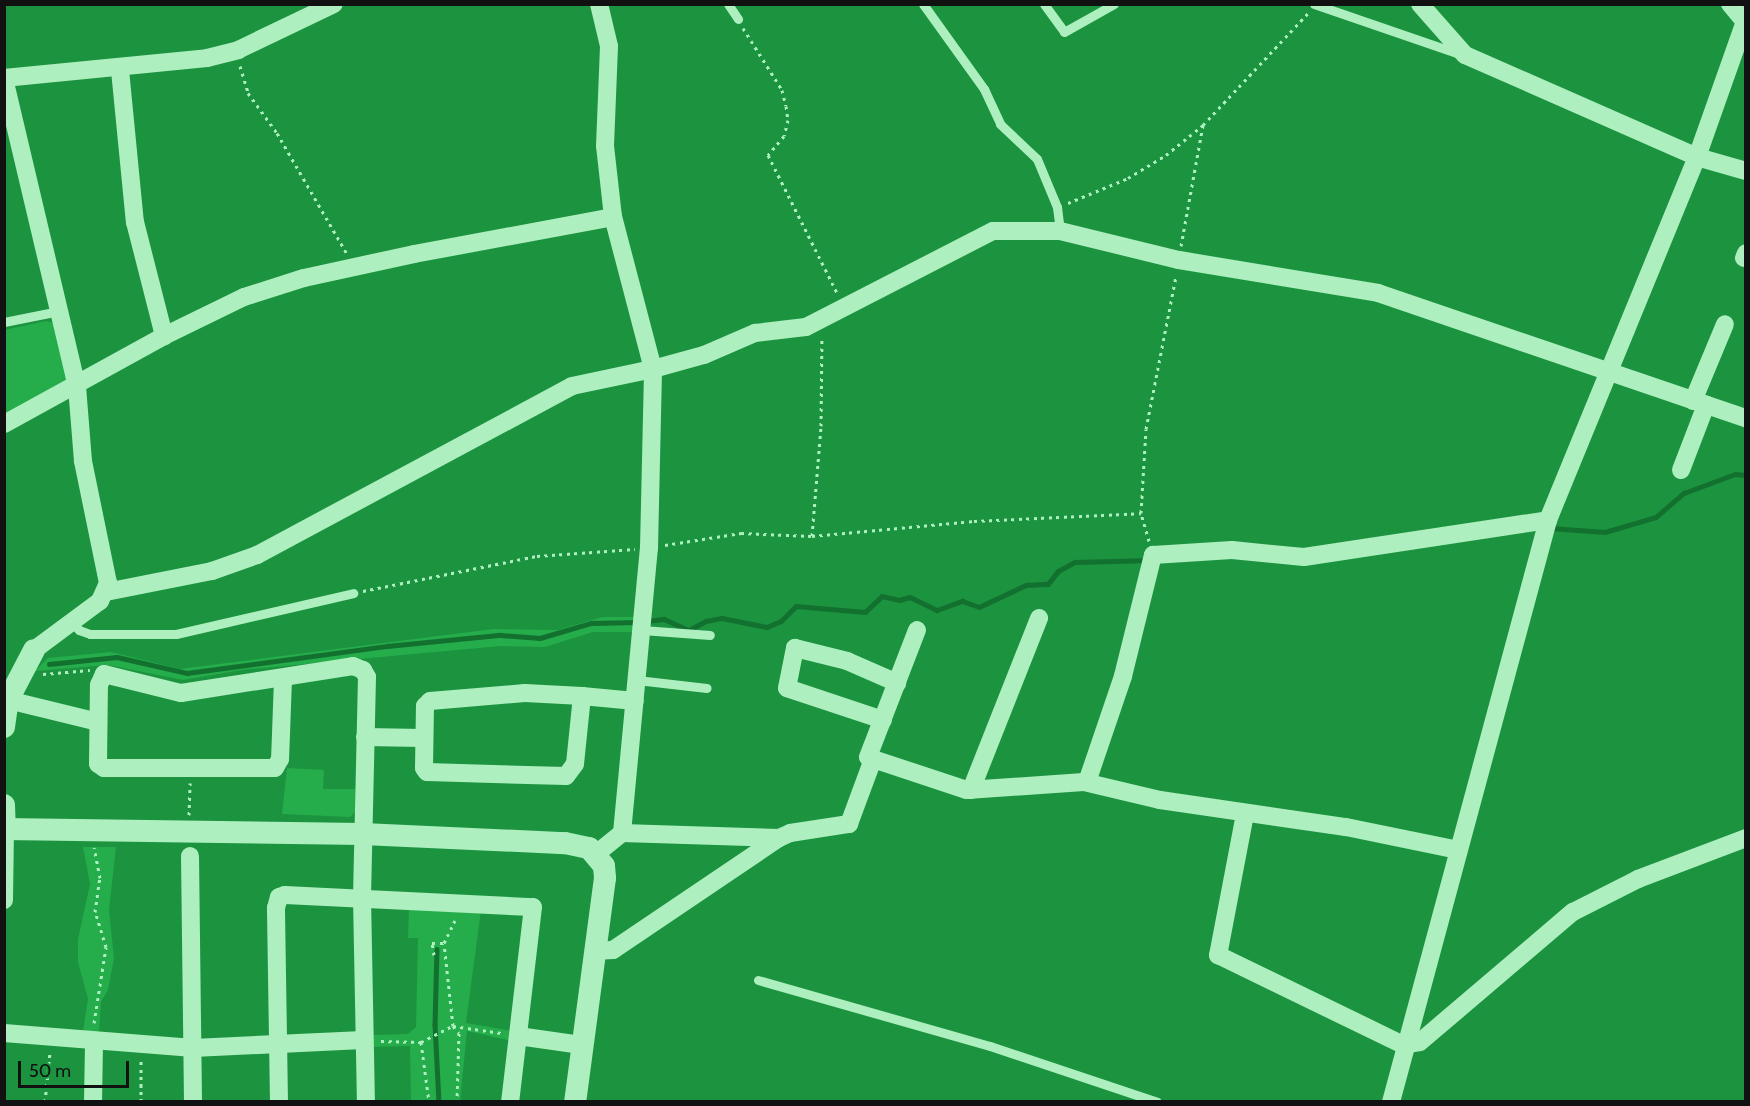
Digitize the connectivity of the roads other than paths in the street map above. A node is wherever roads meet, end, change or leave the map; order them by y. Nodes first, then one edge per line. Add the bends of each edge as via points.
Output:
1 (334, 4) edge
2 (599, 4) edge
3 (728, 4) edge
4 (923, 4) edge
5 (1044, 4) edge
6 (1114, 4) edge
7 (1419, 4) edge
8 (1730, 4) edge
9 (1315, 5) edge
10 (738, 19) road end
11 (1745, 21) edge
12 (1465, 55) junction
13 (120, 70) junction
14 (1697, 157) junction
15 (1746, 171) edge
16 (613, 217) junction
17 (1060, 231) junction
18 (59, 311) junction
19 (4, 322) edge
20 (1725, 324) dead end
21 (164, 336) junction
22 (653, 369) junction
23 (1607, 371) junction
24 (77, 387) junction
25 (1700, 403) junction
26 (1746, 418) edge
27 (4, 424) edge
28 (1681, 470) dead end
29 (1548, 520) junction
30 (106, 592) junction
31 (353, 594) road end
32 (1039, 618) dead end
33 (70, 621) junction
34 (642, 630) junction
35 (917, 630) dead end
36 (710, 635) dead end
37 (34, 650) joint
38 (283, 679) junction
39 (637, 680) junction
40 (897, 682) junction
41 (707, 688) dead end
42 (582, 696) junction
43 (6, 700) edge
44 (635, 701) junction
45 (883, 720) junction
46 (98, 722) junction
47 (4, 727) edge
48 (365, 737) junction
49 (423, 738) junction
50 (873, 759) junction
51 (1087, 782) junction
52 (971, 790) junction
53 (4, 805) edge
54 (1245, 814) junction
55 (5, 829) edge
56 (622, 833) junction
57 (363, 834) junction
58 (779, 838) junction
59 (1746, 838) edge
60 (1458, 850) junction
61 (596, 854) junction
62 (190, 856) dead end
63 (362, 897) junction
64 (4, 900) edge
65 (595, 951) junction
66 (758, 980) dead end
67 (4, 1033) edge
68 (518, 1036) junction
69 (363, 1040) junction
70 (94, 1043) junction
71 (277, 1045) junction
72 (581, 1045) junction
73 (1404, 1045) junction
74 (193, 1048) junction
75 (93, 1101) edge
76 (193, 1101) edge
77 (279, 1101) edge
78 (366, 1101) edge
79 (510, 1101) edge
80 (575, 1101) edge
81 (1157, 1101) edge
82 (1391, 1101) edge

1 - 13 street via 238,50
2 - 16 street via 609,46 605,146
3 - 10 lane
4 - 17 lane via 984,89 1000,124 1037,159 1057,207
5 - 6 lane via 1064,32
7 - 12 street
8 - 11 street
9 - 12 lane
11 - 14 street
12 - 14 street
13 - 18 street via 4,78
13 - 21 street via 135,222
14 - 15 street
14 - 23 street
16 - 21 street via 354,267 244,297
16 - 22 street
17 - 22 street via 993,231 806,327 755,333 704,355
17 - 23 street via 1179,260 1378,293
18 - 19 lane
18 - 24 street
20 - 25 street
21 - 24 street
22 - 30 street via 572,386 257,555 212,571
22 - 34 street via 649,548
23 - 25 street
23 - 29 street
24 - 27 street
24 - 30 street via 83,461 106,570
25 - 26 street
25 - 28 street
29 - 51 street via 1304,557 1232,550 1153,555 1123,676
29 - 60 street
30 - 33 street
31 - 33 lane via 176,634 90,634
32 - 52 street
33 - 37 street
34 - 36 lane
34 - 39 street
35 - 40 street
37 - 43 street
38 - 46 street via 174,693 104,674 99,685
38 - 46 street via 280,759 275,768 104,768 98,764
38 - 48 street via 353,666 363,670 367,676
39 - 41 lane
39 - 44 street
40 - 45 street
40 - 45 street via 847,662 795,648 787,688
42 - 44 street
42 - 49 street via 525,693 430,701 425,706
42 - 49 street via 575,764 566,776 427,772 422,762
43 - 46 street
43 - 47 street
44 - 56 street
45 - 50 street via 868,757
48 - 49 street
48 - 57 street
50 - 52 street
50 - 58 street via 849,824 789,832
51 - 52 street
51 - 54 street
53 - 55 street
54 - 60 street via 1347,827
54 - 73 street via 1218,955
55 - 57 street
55 - 64 street
56 - 58 street
56 - 61 street
57 - 61 street via 565,843 589,848
57 - 63 street
58 - 65 street via 613,950
59 - 73 street via 1638,879 1573,912 1420,1042
60 - 73 street
61 - 65 street via 605,878
62 - 74 street
63 - 68 street via 533,907
63 - 69 street
63 - 71 street via 279,897
65 - 72 street
66 - 81 lane via 990,1046
67 - 70 street
68 - 72 street
68 - 79 street
69 - 71 street
69 - 78 street
70 - 74 street
70 - 75 street
71 - 74 street
71 - 77 street
72 - 80 street
73 - 82 street
74 - 76 street

